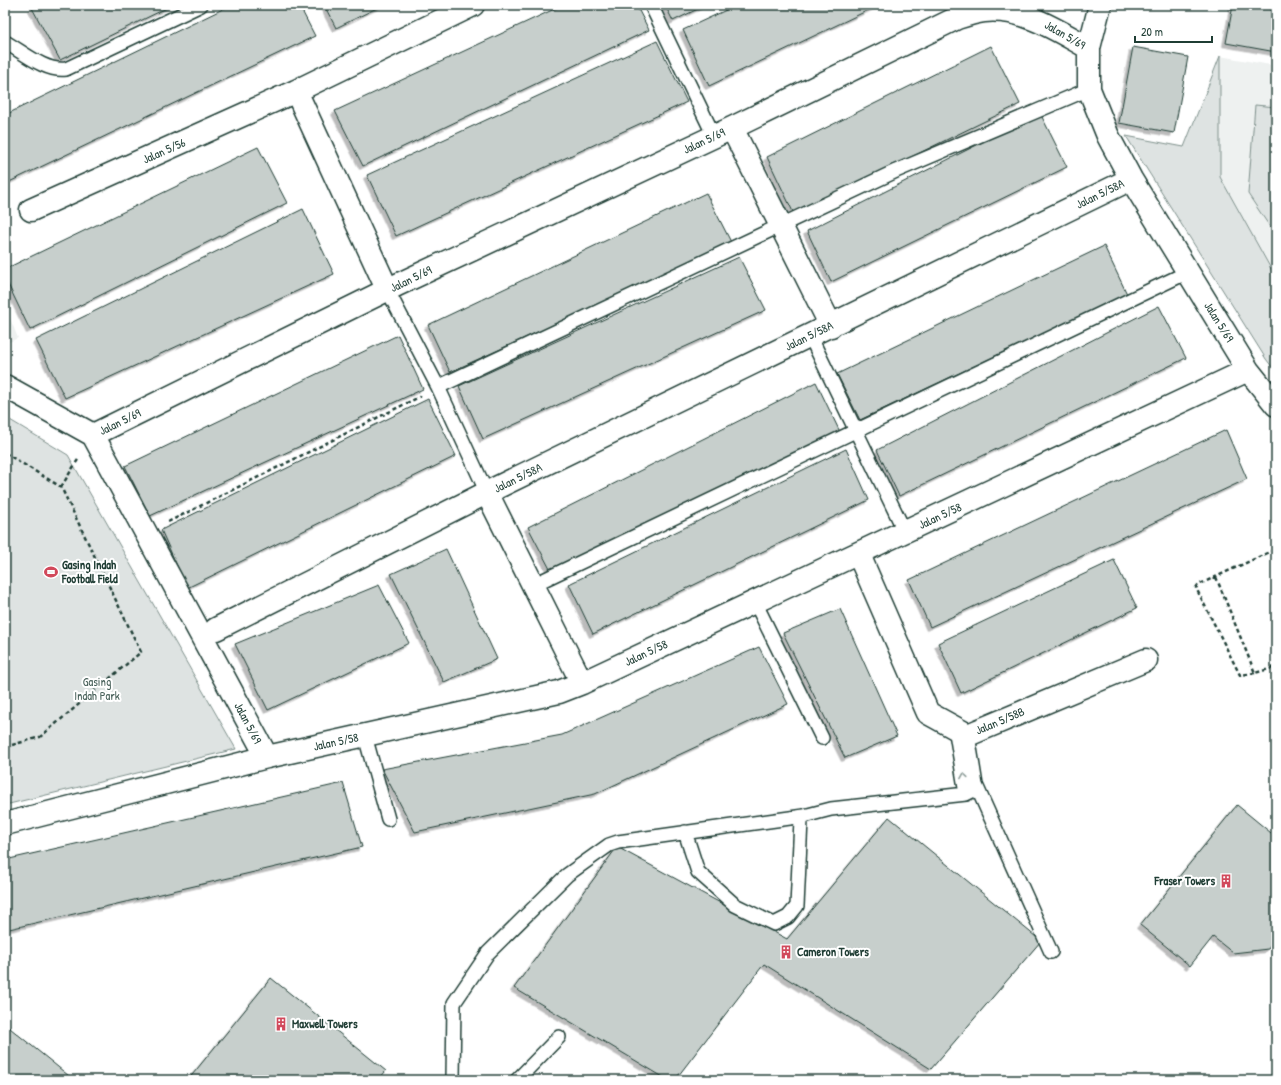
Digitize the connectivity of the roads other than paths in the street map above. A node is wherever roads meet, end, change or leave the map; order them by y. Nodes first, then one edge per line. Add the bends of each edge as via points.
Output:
1 (201, 5) edge
2 (473, 5) edge
3 (651, 5) edge
4 (1100, 5) edge
5 (984, 8) edge
6 (5, 42) edge
7 (1089, 48) junction
8 (1089, 89) junction
9 (296, 91) junction
10 (723, 132) junction
11 (1131, 179) junction
12 (31, 210) dead end
13 (781, 227) junction
14 (1188, 272) junction
15 (388, 290) junction
16 (832, 326) junction
17 (810, 336) junction
18 (1248, 370) junction
19 (5, 386) edge
20 (438, 387) junction
21 (1276, 405) edge
22 (854, 431) junction
23 (93, 435) junction
24 (487, 493) junction
25 (905, 532) junction
26 (858, 555) junction
27 (532, 585) junction
28 (755, 602) junction
29 (216, 629) dead end
30 (1146, 660) dead end
31 (582, 684) junction
32 (961, 731) junction
33 (365, 736) junction
34 (822, 738) dead end
35 (267, 757) junction
36 (971, 790) junction
37 (804, 816) junction
38 (388, 819) dead end
39 (5, 824) edge
40 (685, 832) junction
41 (1051, 952) dead end
42 (559, 1037) dead end
43 (453, 1080) edge
44 (517, 1080) edge

1 - 6 lane via 66,69 59,70 47,66
2 - 9 street, Jalan 5/56
3 - 10 lane
4 - 7 street
5 - 7 street, Jalan 5/69 via 1036,18
5 - 10 street, Jalan 5/69 via 957,18
7 - 8 street, Jalan 5/69
8 - 11 street, Jalan 5/69 via 1108,136
8 - 13 lane via 896,171
9 - 12 street, Jalan 5/56
9 - 15 street
10 - 13 street, Jalan 5/69
10 - 15 street, Jalan 5/69
11 - 14 street, Jalan 5/69
11 - 16 street, Jalan 5/58A
13 - 16 street, Jalan 5/69
13 - 20 lane
14 - 18 street, Jalan 5/69
14 - 22 lane
15 - 20 lane
15 - 23 street, Jalan 5/69
16 - 17 street, Jalan 5/58A
17 - 22 lane
17 - 24 street, Jalan 5/58A
18 - 21 street, Jalan 5/69
18 - 25 street, Jalan 5/58
19 - 23 street, Jalan 5/69
20 - 24 lane
22 - 25 lane
22 - 27 lane
23 - 35 street, Jalan 5/69
24 - 27 street, Jalan 5/58A
24 - 29 street, Jalan 5/58A
25 - 26 street, Jalan 5/58
26 - 28 street, Jalan 5/58
26 - 32 street via 928,713
27 - 31 street, Jalan 5/58A
28 - 31 street, Jalan 5/58
28 - 34 lane
30 - 32 street, Jalan 5/58B
31 - 33 street, Jalan 5/58 via 538,698
32 - 36 lane
33 - 35 street, Jalan 5/58
33 - 38 lane
35 - 39 street, Jalan 5/58
36 - 37 lane via 831,809
36 - 41 lane
37 - 40 lane
37 - 40 lane via 801,820 797,906 788,918 774,924 735,905 698,872
40 - 43 lane via 609,845 567,875 488,953 454,1003
42 - 44 lane

